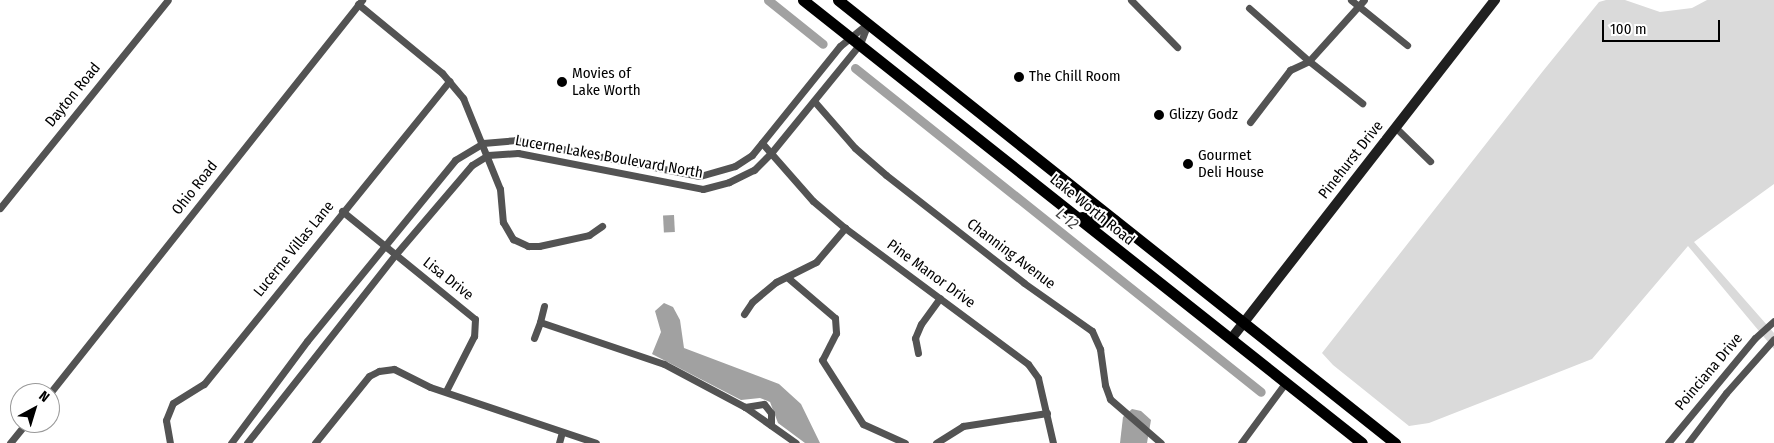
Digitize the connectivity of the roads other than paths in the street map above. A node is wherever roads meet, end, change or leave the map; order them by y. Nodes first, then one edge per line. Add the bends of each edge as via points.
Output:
1 (168, 0) edge
2 (803, 0) edge
3 (838, 0) edge
4 (1131, 0) edge
5 (1351, 0) edge
6 (1364, 0) edge
7 (1495, 0) edge
8 (360, 2) edge
9 (1359, 7) junction
10 (1249, 8) dead end
11 (868, 23) junction
12 (849, 36) junction
13 (860, 44) junction
14 (1406, 45) dead end
15 (1177, 47) dead end
16 (1309, 61) junction
17 (449, 81) junction
18 (814, 101) junction
19 (1362, 102) dead end
20 (1250, 122) dead end
21 (1395, 127) junction
22 (483, 143) junction
23 (762, 143) junction
24 (772, 153) junction
25 (488, 155) junction
26 (1430, 161) dead end
27 (0, 208) edge
28 (342, 211) junction
29 (1073, 214) junction
30 (1114, 220) junction
31 (602, 226) dead end
32 (845, 228) junction
33 (386, 247) junction
34 (395, 254) junction
35 (788, 278) junction
36 (940, 298) junction
37 (544, 306) dead end
38 (744, 314) dead end
39 (1774, 321) edge
40 (540, 322) junction
41 (1243, 323) junction
42 (534, 338) dead end
43 (1231, 339) junction
44 (1774, 339) edge
45 (918, 353) dead end
46 (1286, 382) junction
47 (58, 383) edge
48 (446, 391) junction
49 (744, 407) junction
50 (1047, 412) junction
51 (771, 425) junction
52 (562, 432) junction
53 (18, 433) edge
54 (10, 443) edge
55 (170, 443) edge
56 (231, 443) edge
57 (247, 443) edge
58 (316, 443) edge
59 (558, 443) edge
60 (596, 443) edge
61 (796, 443) edge
62 (905, 443) edge
63 (936, 443) edge
64 (1053, 443) edge
65 (1161, 443) edge
66 (1241, 443) edge
67 (1362, 443) edge
68 (1395, 443) edge
69 (1668, 443) edge
70 (1688, 443) edge

1 - 27 street, Dayton Road
2 - 12 main road, Lake Worth Road
3 - 11 main road, Lake Worth Road
4 - 15 street
5 - 9 street
6 - 9 street
7 - 21 street, Pinehurst Drive
8 - 17 street
8 - 47 street, Ohio Road
9 - 14 street
9 - 16 street
10 - 16 street
11 - 12 street, Lucerne Lakes Boulevard North
11 - 13 street, Lucerne Lakes Boulevard North
11 - 30 main road, Lake Worth Road
12 - 13 main road, Lake Worth Road
12 - 23 street, Lucerne Lakes Boulevard North
13 - 18 street, Lucerne Lakes Boulevard North
13 - 29 main road, Lake Worth Road
16 - 19 street
16 - 20 street via 1290,70
17 - 22 street via 472,113
17 - 28 street, Lucerne Villas Lane
18 - 24 street, Lucerne Lakes Boulevard North
18 - 65 street, Channing Avenue via 855,148 886,175 1024,283 1092,330 1100,348 1104,385 1110,400
21 - 26 street
21 - 41 street, Pinehurst Drive
22 - 23 street, Lucerne Lakes Boulevard North via 516,140 700,176 735,166
22 - 25 street
22 - 33 street, Lucerne Lakes Boulevard North via 456,160
23 - 24 street, Pine Manor Drive
24 - 25 street, Lucerne Lakes Boulevard North via 754,170 703,189 518,153
24 - 32 street, Pine Manor Drive via 813,201
25 - 31 street via 500,189 503,222 509,235 517,242 539,246 589,235
25 - 34 street via 458,178
28 - 33 street, Lisa Drive
28 - 55 street, Lucerne Villas Lane via 204,384 173,403 166,420
29 - 30 main road via 1097,222
29 - 43 main road, Lake Worth Road
30 - 41 main road, Lake Worth Road
32 - 35 street via 816,262
32 - 36 street, Pine Manor Drive
33 - 34 street, Lisa Drive
33 - 56 street, Lucerne Lakes Boulevard North via 307,342
34 - 48 street, Lisa Drive via 475,320 474,336
34 - 57 street
35 - 38 street via 776,282 752,302
35 - 62 street via 835,318 836,333 822,360 863,424
36 - 45 street via 915,338
36 - 50 street, Pine Manor Drive via 1028,364 1038,378
37 - 40 street
39 - 69 street, Poinciana Drive via 1755,338
40 - 42 street
40 - 49 street via 664,364
41 - 43 street, Pinehurst Drive
41 - 68 main road, Lake Worth Road
43 - 46 main road, Lake Worth Road
44 - 70 street, Poinciana Drive via 1726,393
46 - 66 street
46 - 67 main road, Lake Worth Road
48 - 52 street
48 - 58 street via 430,388 399,370 379,371 365,380
49 - 51 street
49 - 51 street via 764,404 771,413
50 - 63 street via 963,426
50 - 64 street, Pine Manor Drive
51 - 61 street
52 - 59 street
52 - 60 street
53 - 54 street

